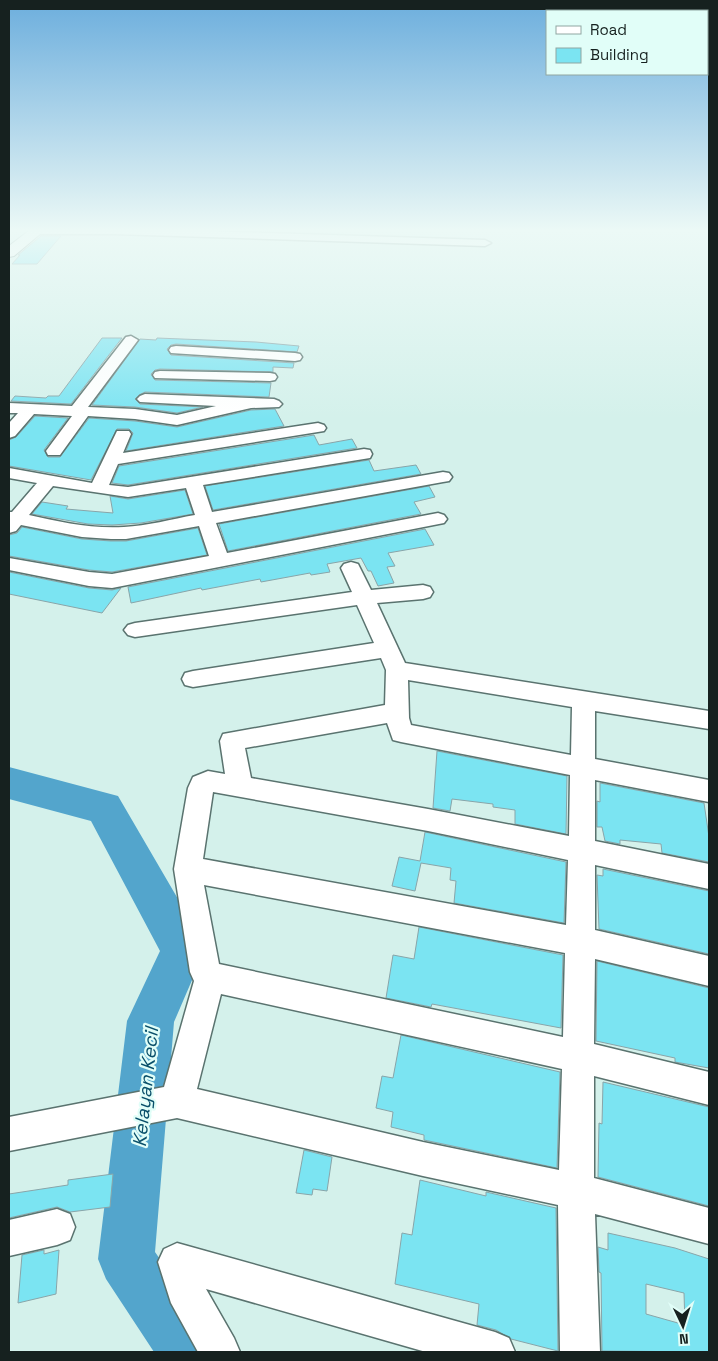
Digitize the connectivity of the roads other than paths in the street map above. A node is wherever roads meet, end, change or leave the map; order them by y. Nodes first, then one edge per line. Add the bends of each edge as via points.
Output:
1 (131, 340) dead end
2 (295, 357) dead end
3 (160, 375) junction
4 (270, 378) dead end
5 (145, 399) junction
6 (252, 404) junction
7 (274, 404) dead end
8 (9, 408) edge
9 (30, 409) junction
10 (79, 412) junction
11 (135, 414) junction
12 (318, 428) dead end
13 (9, 434) edge
14 (123, 434) dead end
15 (54, 451) dead end
16 (364, 454) dead end
17 (110, 460) junction
18 (9, 473) edge
19 (443, 478) dead end
20 (49, 480) junction
21 (193, 482) junction
22 (98, 489) junction
23 (438, 519) dead end
24 (205, 520) junction
25 (11, 521) edge
26 (343, 538) junction
27 (220, 560) junction
28 (9, 564) edge
29 (423, 592) dead end
30 (364, 597) junction
31 (135, 630) dead end
32 (392, 660) junction
33 (193, 679) dead end
34 (584, 700) junction
35 (398, 712) junction
36 (709, 720) edge
37 (582, 767) junction
38 (240, 786) junction
39 (709, 791) edge
40 (581, 850) junction
41 (188, 869) junction
42 (709, 876) edge
43 (580, 941) junction
44 (709, 971) edge
45 (210, 977) junction
46 (577, 1056) junction
47 (709, 1088) edge
48 (177, 1101) junction
49 (9, 1134) edge
50 (576, 1191) junction
51 (709, 1226) edge
52 (57, 1227) dead end
53 (9, 1238) edge
54 (220, 1352) edge
55 (495, 1352) edge
56 (580, 1352) edge

1 - 10 street
2 - 3 street via 178,346
3 - 4 street
3 - 5 street
5 - 6 street
5 - 11 street
6 - 7 street
6 - 11 street via 187,419 167,420
8 - 9 street
9 - 10 street
9 - 13 street
10 - 11 street
10 - 15 street
12 - 17 street
14 - 17 street
16 - 21 street
17 - 22 street
18 - 20 street
19 - 24 street
20 - 22 street
20 - 25 street
21 - 22 street via 128,492
21 - 24 street
23 - 26 street
24 - 25 street via 108,534
24 - 27 street
26 - 27 street
26 - 30 street
27 - 28 street via 107,581
29 - 30 street
30 - 31 street
30 - 32 street
32 - 33 street
32 - 34 street
32 - 35 street
34 - 36 street
34 - 37 street
35 - 37 street via 401,733
35 - 38 street via 232,741
37 - 39 street
37 - 40 street
38 - 40 street
38 - 41 street via 208,780 202,784
40 - 42 street
40 - 43 street
41 - 43 street
41 - 45 street via 205,972
43 - 44 street
43 - 46 street
45 - 46 street
45 - 48 street
46 - 47 street
46 - 50 street
48 - 49 street
48 - 50 street
50 - 51 street
50 - 56 street
52 - 53 street
54 - 55 street via 185,1289 178,1262

